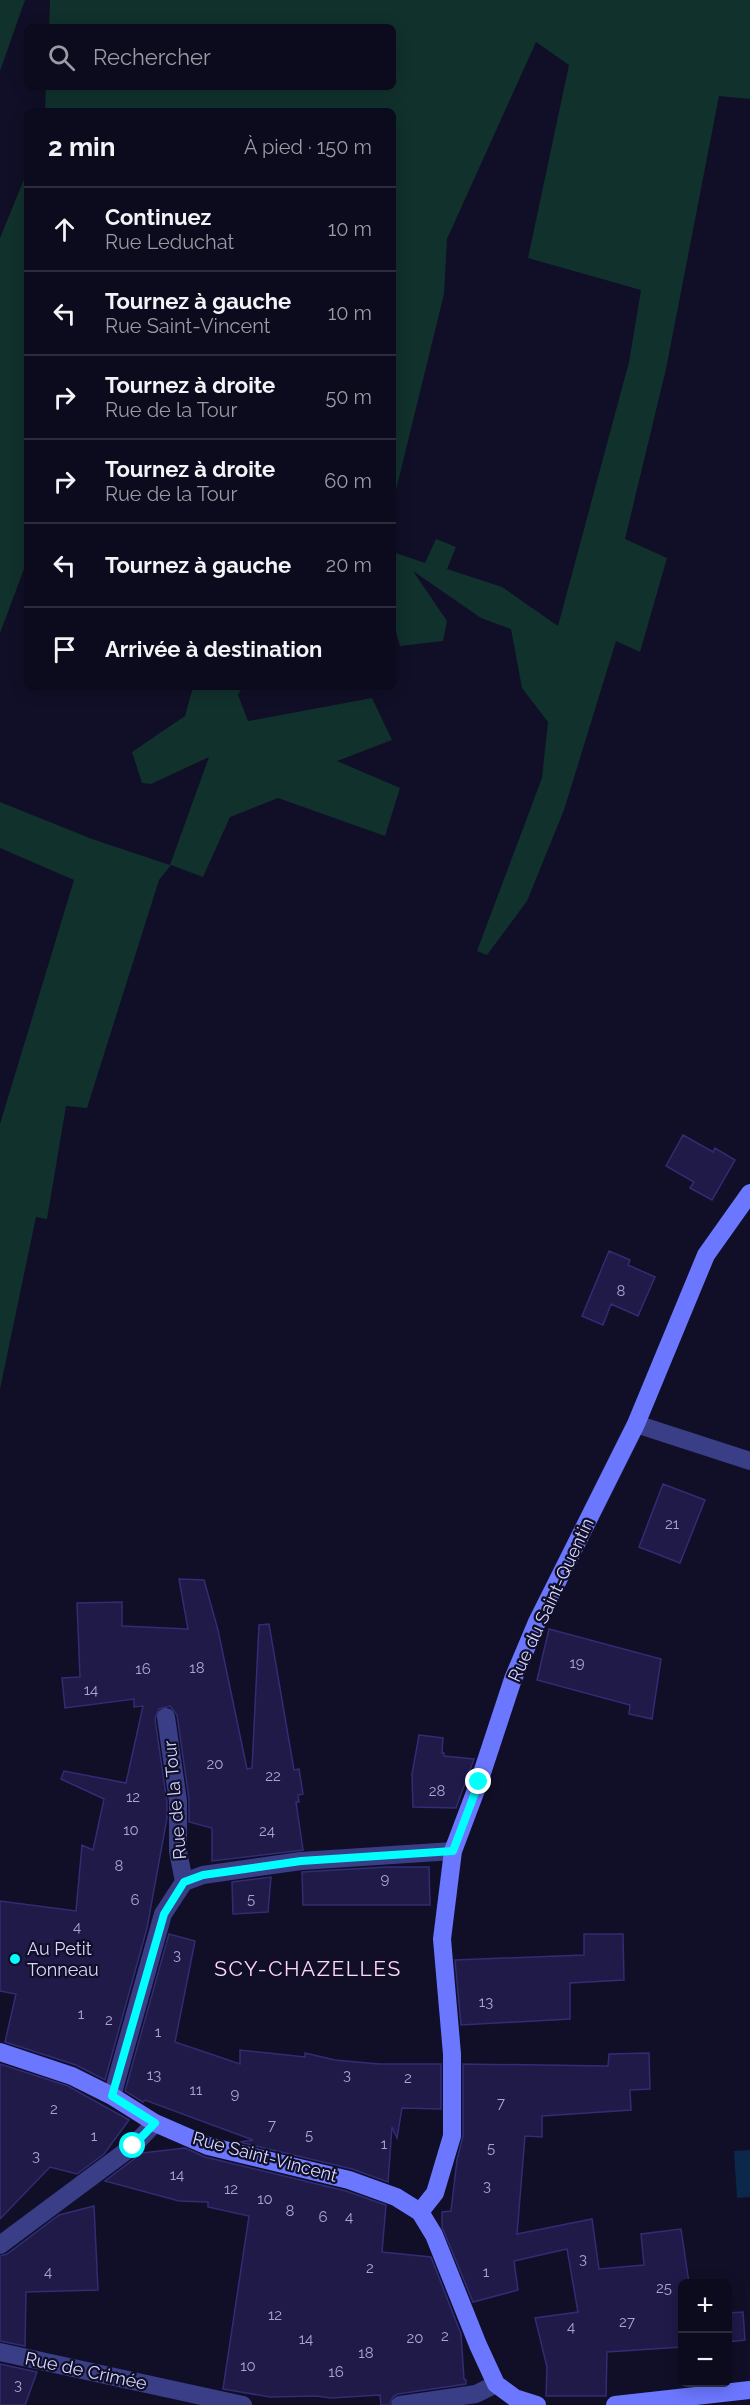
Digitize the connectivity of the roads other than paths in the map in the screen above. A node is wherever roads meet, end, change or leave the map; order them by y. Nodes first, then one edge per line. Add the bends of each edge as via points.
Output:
1 (750, 1193) edge
2 (636, 1424) junction
3 (750, 1461) edge
4 (166, 1718) dead end
5 (453, 1851) junction
6 (184, 1882) junction
7 (0, 2052) edge
8 (112, 2096) junction
9 (155, 2123) junction
10 (420, 2212) junction
11 (0, 2244) edge
12 (0, 2352) edge
13 (496, 2384) junction
14 (750, 2390) edge
15 (243, 2405) edge
16 (400, 2405) edge
17 (537, 2405) edge
18 (615, 2405) edge

1 - 2 street, Rue du Saint-Quentin via 706,1256
2 - 3 street
2 - 5 street, Rue du Saint-Quentin via 533,1631
4 - 6 street, Rue de la Tour
5 - 6 street, Rue de la Tour via 301,1861 203,1875
5 - 10 street, Rue du Saint-Quentin via 442,1939 452,2054 452,2136 435,2193
6 - 8 street, Rue de la Tour via 164,1914
7 - 8 street, Rue Saint-Vincent via 72,2076
8 - 9 street, Rue Saint-Vincent
9 - 10 street, Rue Saint-Vincent via 207,2146 349,2180 396,2197
9 - 11 street via 133,2146
10 - 13 street via 434,2235
12 - 15 street, Rue de Crimée
13 - 16 street via 476,2394
13 - 17 street via 515,2398
14 - 18 street

